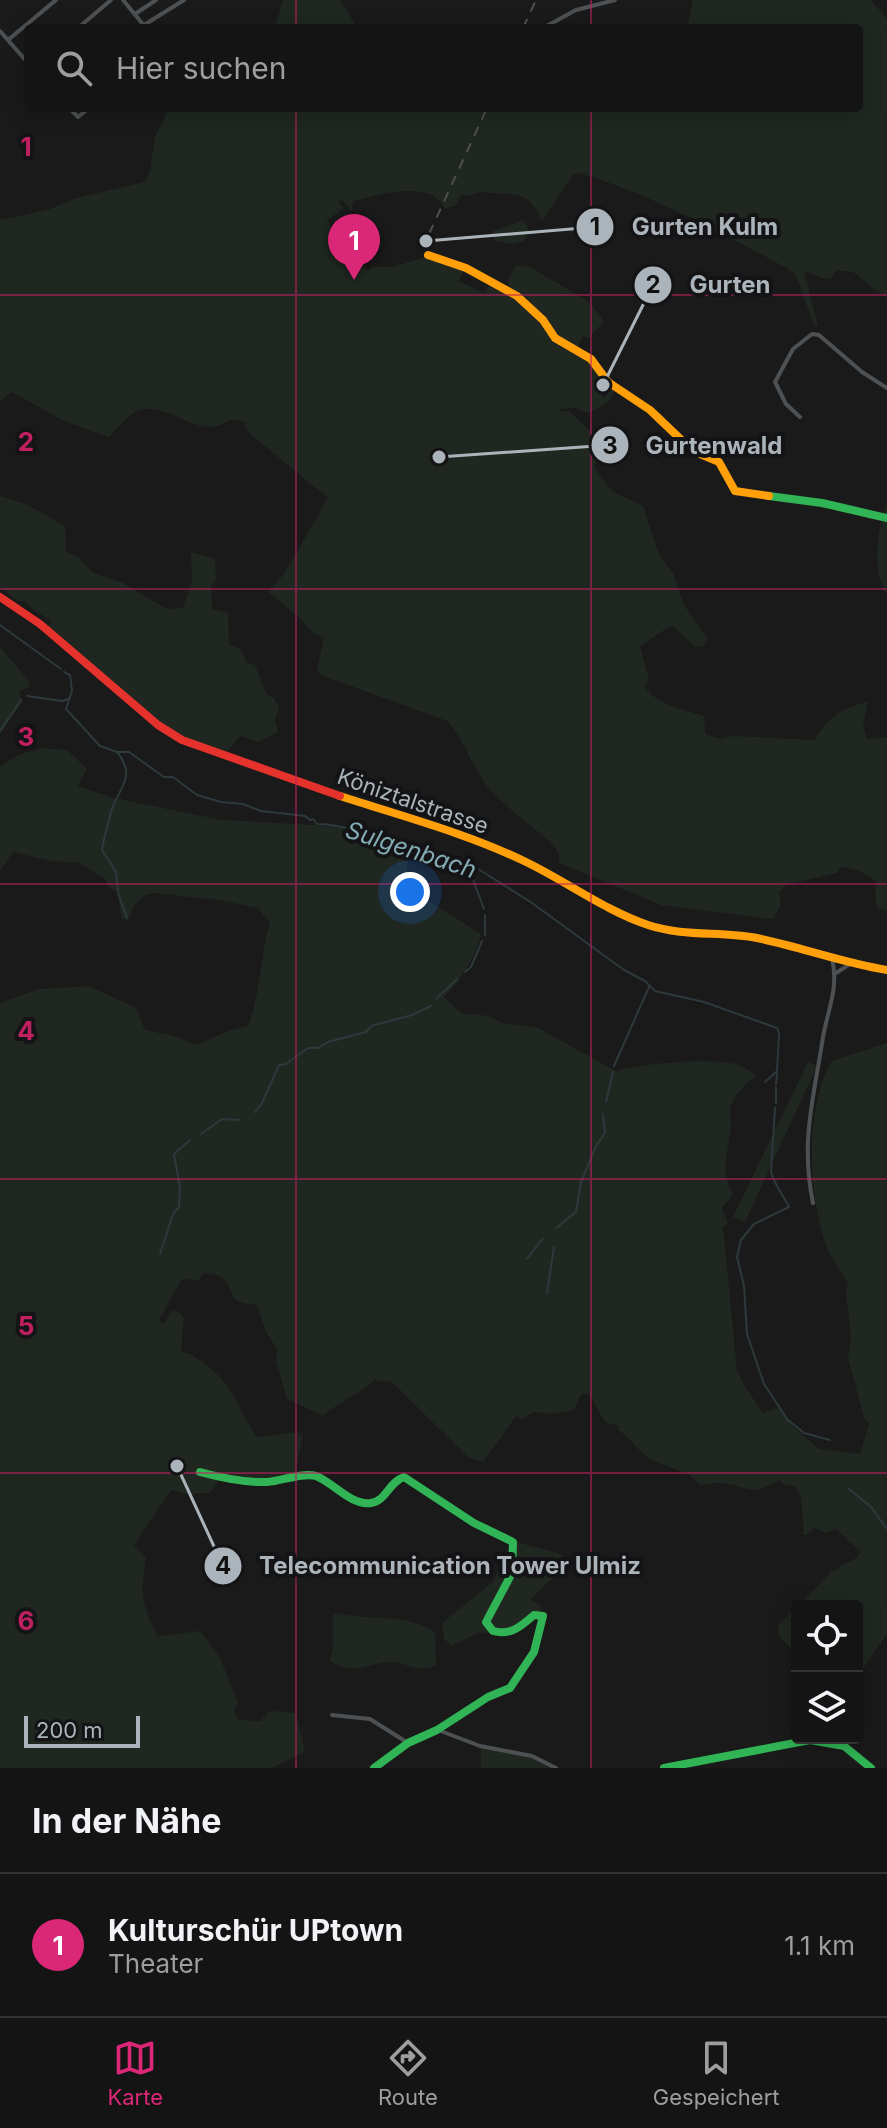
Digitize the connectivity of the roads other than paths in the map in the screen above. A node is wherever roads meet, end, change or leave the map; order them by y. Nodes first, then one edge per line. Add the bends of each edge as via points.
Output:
1 (56, 0) edge
2 (111, 0) edge
3 (123, 0) edge
4 (156, 0) edge
5 (184, 0) edge
6 (615, 0) edge
7 (135, 14) junction
8 (27, 24) edge
9 (83, 24) edge
10 (143, 24) edge
11 (146, 24) edge
12 (550, 24) edge
13 (24, 27) edge
14 (0, 31) edge
15 (8, 40) junction
16 (24, 58) edge
17 (428, 255) dead end
18 (887, 388) edge
19 (800, 417) dead end
20 (887, 518) edge
21 (0, 597) edge
22 (832, 958) junction
23 (850, 964) junction
24 (887, 970) edge
25 (836, 973) junction
26 (813, 1203) dead end
27 (200, 1472) dead end
28 (332, 1715) dead end
29 (448, 1728) junction
30 (408, 1743) junction
31 (374, 1768) edge
32 (556, 1768) edge
33 (664, 1768) edge
34 (871, 1768) edge

1 - 8 street
2 - 9 street
3 - 7 street
4 - 7 street
5 - 11 street
6 - 12 street via 576,10
7 - 10 street
13 - 15 street
14 - 15 street
15 - 16 street
17 - 20 street via 466,268 517,296 555,338 591,359 608,382 650,410 691,450 719,462 735,491
18 - 19 street via 812,334 792,351 775,382
21 - 22 street, Köniztalstrasse via 182,740 488,845 650,926 753,937
22 - 23 street, Köniztalstrasse
22 - 25 street
23 - 24 street, Köniztalstrasse
23 - 25 street
25 - 26 street via 810,1105 807,1164
27 - 29 street via 268,1482 314,1475 368,1504 382,1499 396,1479 404,1477 484,1529 511,1540 512,1573 486,1622 493,1631 506,1634 541,1615 538,1642 512,1687 481,1701
28 - 30 street via 370,1719
29 - 30 street
29 - 32 street via 469,1743 532,1756
30 - 31 street
33 - 34 street via 810,1740 836,1743

